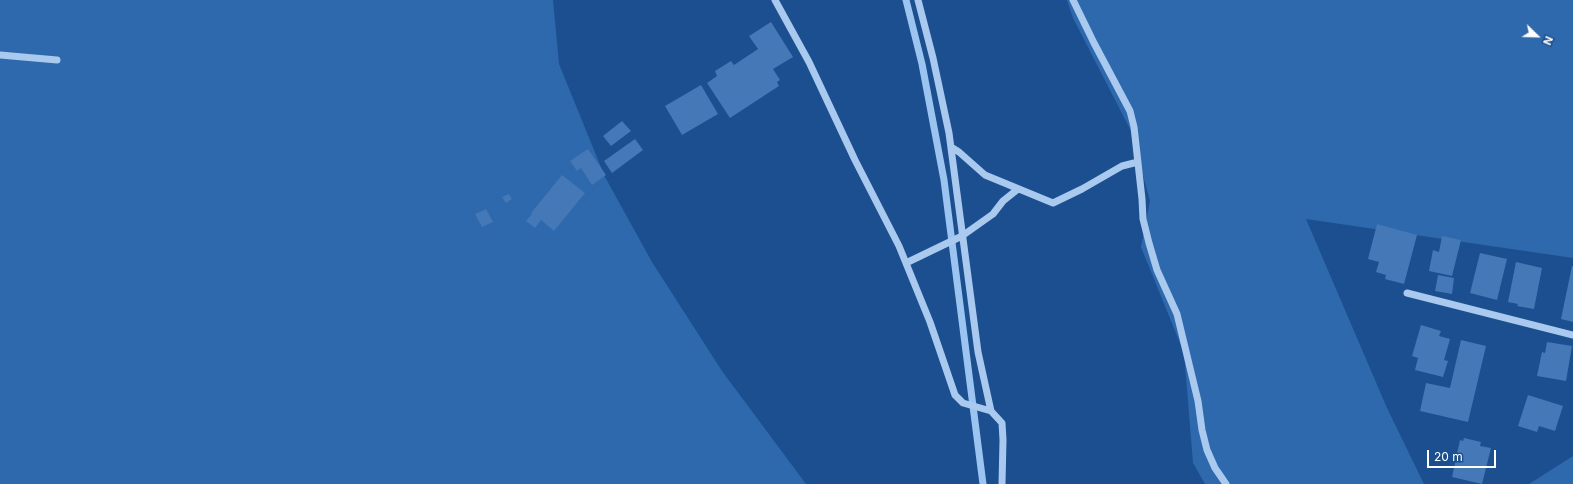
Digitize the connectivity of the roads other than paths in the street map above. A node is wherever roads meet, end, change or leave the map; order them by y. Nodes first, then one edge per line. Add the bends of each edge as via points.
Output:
1 (775, 0) edge
2 (918, 0) edge
3 (1073, 0) edge
4 (0, 55) edge
5 (57, 60) dead end
6 (950, 147) junction
7 (1138, 162) junction
8 (1018, 189) junction
9 (962, 236) junction
10 (906, 264) junction
11 (1407, 293) dead end
12 (1573, 335) edge
13 (991, 411) junction
14 (1002, 484) edge
15 (1226, 484) edge

1 - 10 street via 809,62
2 - 6 street via 933,58
3 - 7 street via 1130,111
4 - 5 street
6 - 8 street via 985,175
6 - 9 street
7 - 8 street via 1122,166 1053,203
7 - 15 street via 1143,219 1149,243 1157,270 1177,314 1207,450
8 - 9 street via 992,214
9 - 10 street
9 - 13 street via 978,352
10 - 13 street via 956,395 963,403
11 - 12 street
13 - 14 street via 1002,423

